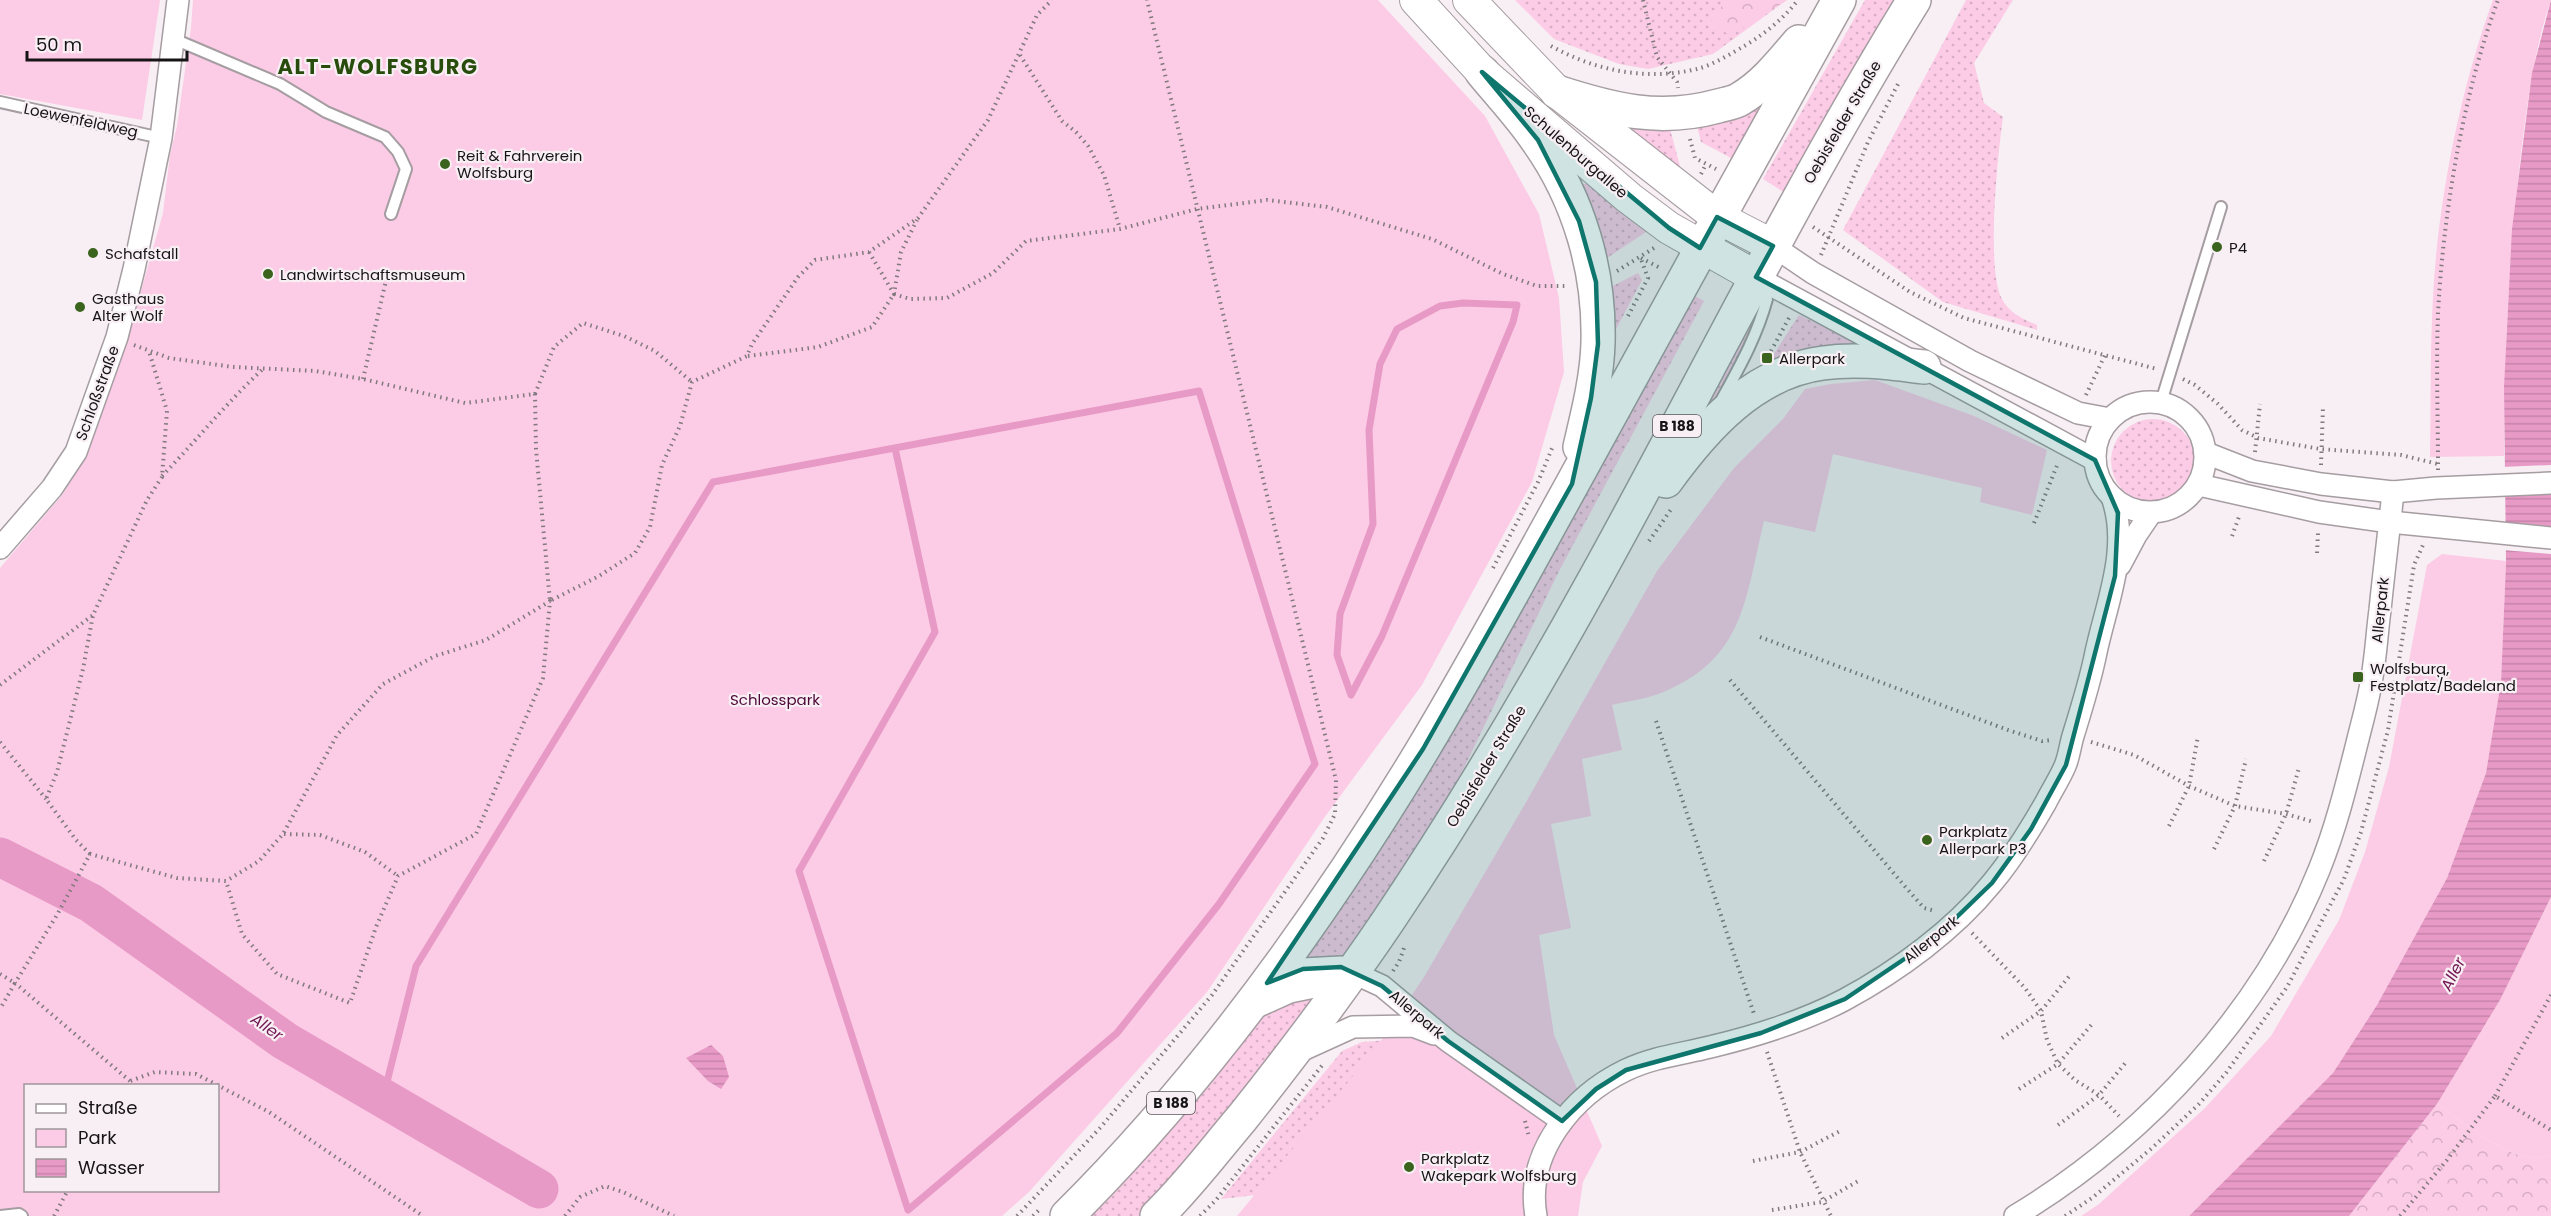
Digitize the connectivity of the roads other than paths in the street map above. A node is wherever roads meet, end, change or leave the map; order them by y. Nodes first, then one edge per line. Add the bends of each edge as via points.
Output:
1 (178, 0) edge
2 (1416, 0) edge
3 (1469, 0) edge
4 (1837, 0) edge
5 (1914, 0) edge
6 (174, 39) junction
7 (1482, 72) junction
8 (1557, 92) junction
9 (0, 102) edge
10 (161, 138) junction
11 (2221, 207) dead end
12 (391, 214) dead end
13 (1717, 217) junction
14 (1773, 246) junction
15 (1700, 248) junction
16 (1756, 277) junction
17 (1924, 367) junction
18 (2161, 402) junction
19 (2110, 419) junction
20 (1704, 431) junction
21 (2206, 453) junction
22 (2095, 460) junction
23 (2551, 483) edge
24 (1572, 484) junction
25 (2199, 485) junction
26 (2393, 492) junction
27 (2112, 497) junction
28 (2151, 513) junction
29 (2390, 522) junction
30 (2551, 538) edge
31 (0, 548) edge
32 (1597, 575) junction
33 (2115, 576) junction
34 (1353, 973) junction
35 (1266, 983) junction
36 (1243, 1015) junction
37 (1448, 1041) junction
38 (1293, 1054) junction
39 (1562, 1121) junction
40 (0, 1216) edge
41 (22, 1216) edge
42 (1067, 1216) edge
43 (1157, 1216) edge
44 (1536, 1216) edge
45 (2015, 1216) edge

1 - 6 street, Schloßstraße
2 - 7 street, Schulenburgallee
3 - 8 street
4 - 8 main road via 1770,76 1739,100 1699,111 1657,115 1594,104
4 - 13 main road, B 188
5 - 14 main road, Oebisfelder Straße / B 188 via 1860,88
6 - 10 street, Schloßstraße
6 - 12 lane via 280,84 326,112 386,137 406,170
7 - 15 street, Schulenburgallee via 1629,198
7 - 24 main road via 1538,140 1558,176 1579,221 1596,282 1598,344
8 - 13 street
9 - 10 lane, Loewenfeldweg
10 - 31 street, Schloßstraße via 117,337 76,452 52,488
11 - 18 lane
13 - 14 street
13 - 15 main road, B 188
14 - 16 main road, B 188
14 - 19 street via 1970,362 2078,413
15 - 16 street, Schulenburgallee
15 - 24 main road, B 188
16 - 17 street
16 - 20 lane via 1767,299 1761,323
16 - 32 main road, Oebisfelder Straße / B 188
17 - 20 main road via 1869,361 1807,366 1761,385
17 - 22 street
18 - 19 street via 2139,402
18 - 21 street via 2192,420 2200,431
19 - 22 street via 2096,443
20 - 32 main road
21 - 25 street
21 - 26 street via 2252,471
22 - 27 street, Allerpark via 2103,486
23 - 26 street
24 - 35 main road, B 188 via 1423,749 1364,843
25 - 28 street via 2187,500
25 - 29 street via 2319,512
26 - 29 street, Allerpark
27 - 28 street via 2124,506
27 - 33 street, Allerpark via 2119,531
28 - 33 street, Allerpark
29 - 30 street
29 - 45 street, Allerpark via 2373,677 2349,776 2319,870 2290,931 2257,986 2172,1092 2095,1162
32 - 34 main road, Oebisfelder Straße / B 188 via 1491,760
33 - 39 street, Allerpark via 2066,765 2031,829 1992,884 1934,939 1845,999 1761,1033 1626,1070 1596,1089
34 - 35 street, Allerpark via 1341,967 1303,969
34 - 36 street via 1329,984 1281,995
34 - 37 street, Allerpark via 1382,986
34 - 38 main road, Oebisfelder Straße / B 188
35 - 36 main road, B 188
36 - 42 main road, B 188 via 1180,1093
37 - 38 street, Allerpark via 1413,1026 1353,1027
37 - 39 street, Allerpark
38 - 43 main road, Oebisfelder Straße / B 188
39 - 44 street, Allerpark via 1536,1173
40 - 41 lane

